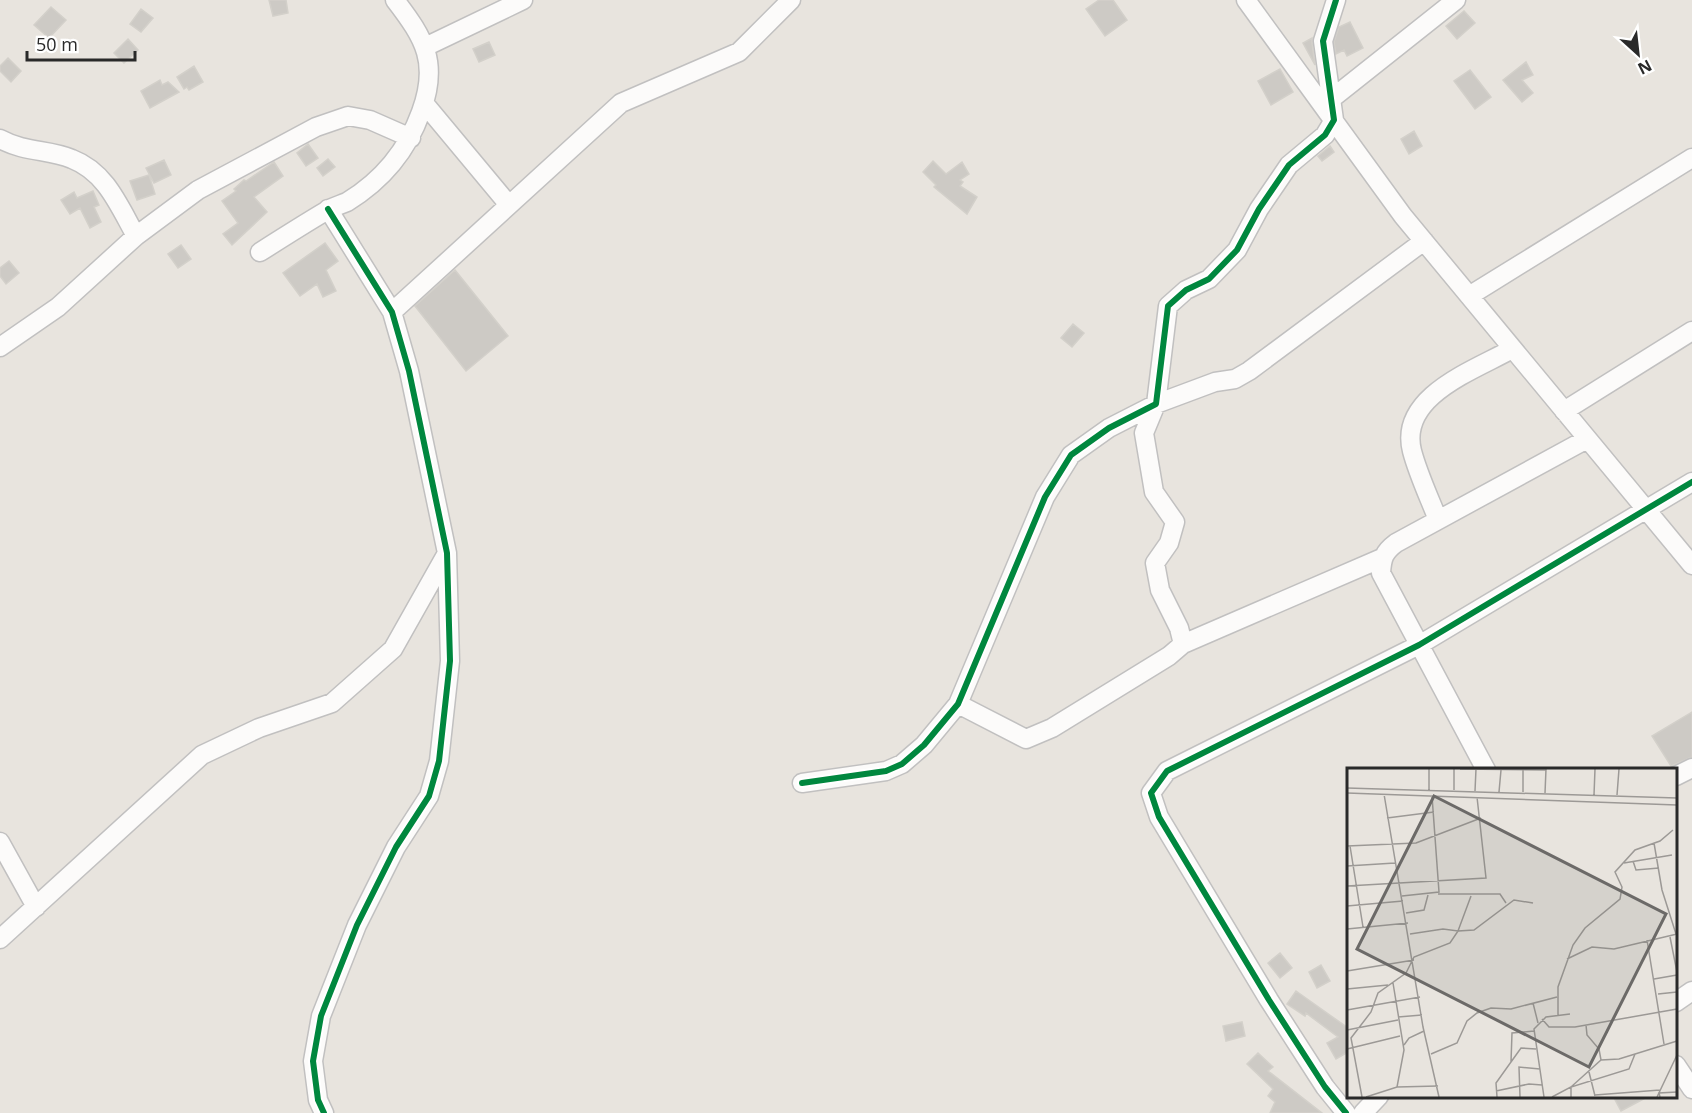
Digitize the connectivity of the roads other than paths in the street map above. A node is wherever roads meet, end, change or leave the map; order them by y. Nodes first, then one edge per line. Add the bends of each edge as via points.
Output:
1 (395, 0) edge
2 (523, 0) edge
3 (791, 0) edge
4 (1246, 0) edge
5 (1336, 0) edge
6 (1456, 0) edge
7 (425, 47) junction
8 (424, 103) junction
9 (1330, 108) junction
10 (411, 138) junction
11 (0, 139) edge
12 (1692, 158) edge
13 (508, 205) junction
14 (328, 209) junction
15 (136, 236) junction
16 (1424, 241) junction
17 (260, 252) dead end
18 (1469, 297) junction
19 (392, 312) junction
20 (1692, 331) edge
21 (0, 347) edge
22 (1512, 349) junction
23 (1156, 404) junction
24 (1564, 411) junction
25 (1587, 439) junction
26 (1692, 482) edge
27 (1646, 510) junction
28 (1438, 520) junction
29 (447, 554) junction
30 (1382, 558) junction
31 (1692, 565) edge
32 (1183, 644) junction
33 (1419, 645) junction
34 (958, 704) junction
35 (1485, 768) edge
36 (1692, 768) edge
37 (1677, 776) edge
38 (802, 783) dead end
39 (0, 842) edge
40 (36, 907) junction
41 (0, 939) edge
42 (1692, 991) edge
43 (1677, 1001) edge
44 (1677, 1066) edge
45 (1692, 1089) edge
46 (1377, 1098) edge
47 (324, 1113) edge
48 (1346, 1113) edge
49 (1363, 1113) edge

1 - 7 street via 419,31
2 - 7 street
3 - 13 street via 739,52 621,103
4 - 9 street
5 - 9 street via 1323,41
6 - 9 street
7 - 8 street via 430,78
8 - 10 street
8 - 13 street
9 - 16 street via 1372,176
9 - 23 street via 1325,135 1289,165 1237,250 1209,279 1186,290 1168,306
10 - 14 street via 392,166 346,202
10 - 15 street via 370,120 348,116 316,127 198,190
11 - 15 street via 17,149 72,158 102,178
12 - 18 street
13 - 19 street
14 - 17 street
14 - 19 street
15 - 21 street via 58,307
16 - 18 street
16 - 23 street via 1249,371
18 - 22 street
19 - 29 street via 409,371
20 - 24 street
22 - 24 street
22 - 28 street via 1435,392 1420,406 1412,422 1411,449
23 - 32 street via 1144,433 1154,492 1175,522 1169,543 1155,563 1160,590
23 - 34 street via 1108,428 1071,455 1045,497
24 - 25 street
25 - 27 street
25 - 28 street
26 - 27 street
27 - 31 street
27 - 33 street
28 - 30 street via 1396,543
29 - 40 street via 393,649 332,703 259,728 202,755
29 - 47 street via 450,661 439,761 429,796 396,847 357,925 321,1016 313,1061 318,1100
30 - 32 street
30 - 33 street via 1381,573
32 - 34 street via 1052,728 1026,739
33 - 35 street
33 - 48 street via 1167,771 1151,793 1159,817 1269,1000
34 - 38 street via 924,745 902,764 886,771
36 - 37 street
39 - 40 street
40 - 41 street
42 - 43 street
44 - 45 street
46 - 49 street

